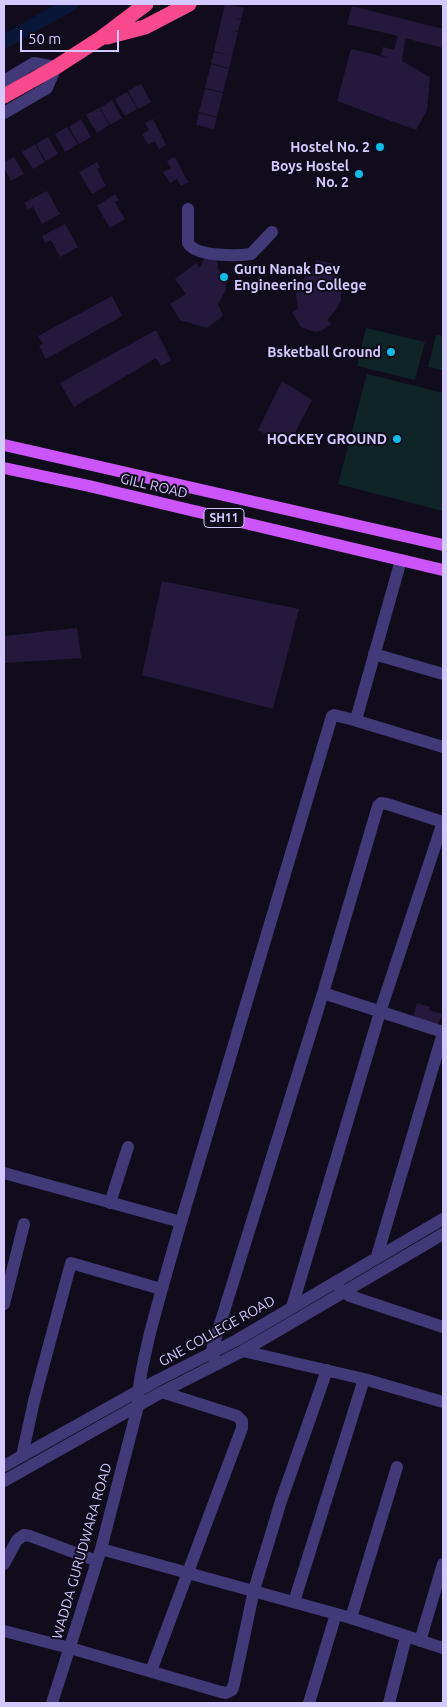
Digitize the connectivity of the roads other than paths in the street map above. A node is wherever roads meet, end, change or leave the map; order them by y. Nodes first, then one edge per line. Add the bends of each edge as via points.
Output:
1 (146, 4) edge
2 (189, 4) edge
3 (101, 38) junction
4 (56, 67) junction
5 (4, 81) edge
6 (4, 96) edge
7 (4, 113) edge
8 (188, 209) dead end
9 (272, 232) dead end
10 (4, 445) edge
11 (4, 468) edge
12 (443, 545) edge
13 (401, 560) junction
14 (443, 570) edge
15 (374, 654) junction
16 (443, 674) edge
17 (354, 720) junction
18 (443, 747) edge
19 (443, 822) edge
20 (323, 993) junction
21 (380, 1012) junction
22 (443, 1032) edge
23 (128, 1147) dead end
24 (4, 1173) edge
25 (110, 1202) junction
26 (443, 1219) edge
27 (181, 1222) junction
28 (24, 1224) dead end
29 (443, 1234) edge
30 (377, 1256) junction
31 (333, 1282) junction
32 (161, 1289) junction
33 (344, 1293) junction
34 (4, 1304) edge
35 (292, 1307) junction
36 (443, 1327) edge
37 (243, 1351) junction
38 (214, 1358) junction
39 (327, 1370) junction
40 (364, 1379) junction
41 (138, 1392) junction
42 (162, 1392) junction
43 (443, 1402) edge
44 (138, 1406) junction
45 (22, 1456) junction
46 (4, 1466) edge
47 (397, 1467) dead end
48 (4, 1481) edge
49 (99, 1555) junction
50 (4, 1564) edge
51 (443, 1564) edge
52 (188, 1573) junction
53 (254, 1590) junction
54 (294, 1602) junction
55 (336, 1614) junction
56 (351, 1618) junction
57 (4, 1631) edge
58 (406, 1636) junction
59 (420, 1641) junction
60 (70, 1648) junction
61 (443, 1648) edge
62 (151, 1671) junction
63 (52, 1703) edge
64 (309, 1703) edge
65 (389, 1703) edge

1 - 3 highway
2 - 3 highway via 146,27
3 - 4 highway
4 - 5 street via 34,64
4 - 6 highway
4 - 7 street via 47,88
8 - 9 street via 188,243 199,251 231,256 251,254
10 - 12 main road, GILL ROAD / SH11
11 - 13 main road, GILL ROAD / SH11
13 - 14 main road, GILL ROAD / SH11
13 - 15 street
15 - 16 street
15 - 17 street
17 - 18 street
17 - 27 street, WADDA GURUDWARA ROAD via 332,716
19 - 20 street via 387,804 378,806
19 - 21 street
20 - 21 street
20 - 38 street
21 - 22 street
21 - 35 street
22 - 30 street
23 - 25 street
24 - 25 street
25 - 27 street
26 - 30 street, GNE COLLEGE ROAD
27 - 32 street, WADDA GURUDWARA ROAD
28 - 34 street
29 - 33 street, GNE COLLEGE ROAD
30 - 31 street, GNE COLLEGE ROAD
31 - 33 street
31 - 35 street, GNE COLLEGE ROAD
32 - 41 street, WADDA GURUDWARA ROAD
32 - 45 street via 71,1264
33 - 36 street
33 - 37 street, GNE COLLEGE ROAD
35 - 38 street, GNE COLLEGE ROAD via 236,1340
37 - 38 street, GNE COLLEGE ROAD
37 - 39 street
38 - 41 street, GNE COLLEGE ROAD
38 - 42 street, GNE COLLEGE ROAD
39 - 40 street
39 - 53 street
40 - 43 street
40 - 54 street
41 - 44 street, WADDA GURUDWARA ROAD
41 - 45 street, GNE COLLEGE ROAD
42 - 44 street, GNE COLLEGE ROAD
42 - 52 street via 227,1411 242,1421 234,1451
44 - 48 street, GNE COLLEGE ROAD
44 - 49 street, WADDA GURUDWARA ROAD
45 - 46 street, GNE COLLEGE ROAD
47 - 56 street
49 - 50 street via 24,1535 17,1540
49 - 52 street
49 - 60 street, WADDA GURUDWARA ROAD
51 - 59 street
52 - 53 street
52 - 62 street
53 - 54 street
53 - 62 street via 232,1690 220,1692
54 - 55 street
55 - 56 street
55 - 64 street
56 - 58 street
57 - 60 street
58 - 59 street
58 - 65 street
59 - 61 street
60 - 62 street
60 - 63 street, WADDA GURUDWARA ROAD

